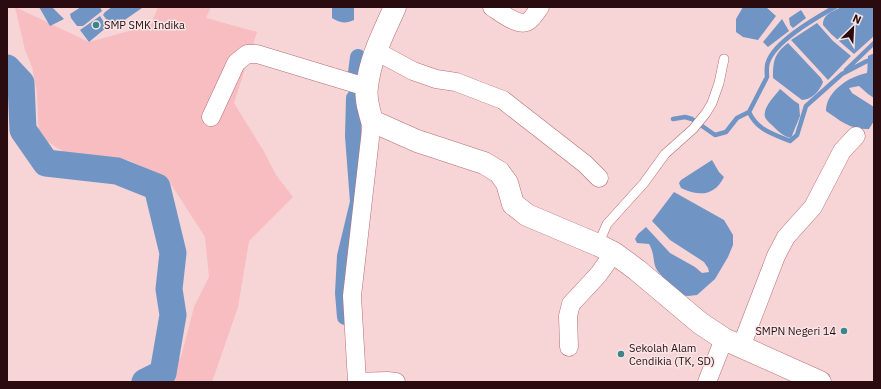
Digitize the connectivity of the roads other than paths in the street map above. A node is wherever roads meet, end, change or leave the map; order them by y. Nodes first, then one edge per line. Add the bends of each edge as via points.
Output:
1 (395, 7) edge
2 (492, 7) edge
3 (540, 7) edge
4 (376, 51) junction
5 (724, 59) dead end
6 (366, 87) junction
7 (211, 117) dead end
8 (372, 121) junction
9 (856, 136) dead end
10 (599, 178) dead end
11 (606, 249) junction
12 (733, 343) junction
13 (570, 347) dead end
14 (357, 382) edge
15 (396, 382) edge
16 (707, 382) edge
17 (820, 382) edge

1 - 4 street
2 - 3 street via 513,20 524,22 529,21
4 - 6 street
4 - 10 street via 413,71 436,79 456,82 503,100 585,164
5 - 11 lane via 719,82 706,114 694,129 664,154 644,184 607,224
6 - 7 street via 257,54 248,54 236,63
6 - 8 street
8 - 11 street via 417,141 484,163 499,172 506,183 513,204 527,215
8 - 14 street via 352,296
9 - 12 street via 842,151 813,207 786,237
11 - 12 street via 637,270 700,323
11 - 13 street via 598,275 570,304
12 - 16 street
12 - 17 street
14 - 15 street

